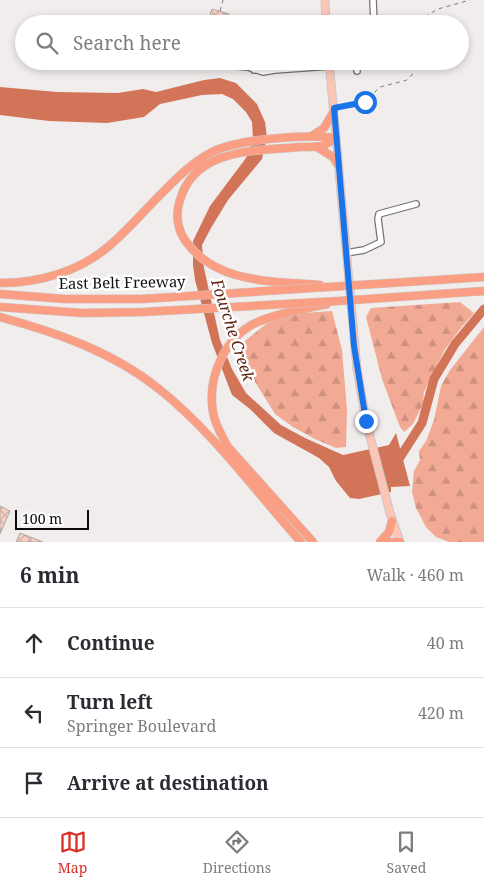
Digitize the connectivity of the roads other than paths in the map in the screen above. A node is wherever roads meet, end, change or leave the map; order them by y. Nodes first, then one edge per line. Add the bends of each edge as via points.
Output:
1 (325, 0) edge
2 (373, 0) edge
3 (326, 15) edge
4 (374, 15) edge
5 (254, 70) edge
6 (275, 70) edge
7 (331, 70) edge
8 (334, 109) junction
9 (311, 136) junction
10 (336, 138) junction
11 (315, 146) junction
12 (338, 165) junction
13 (416, 204) dead end
14 (346, 253) junction
15 (484, 277) edge
16 (0, 283) edge
17 (339, 287) junction
18 (484, 291) edge
19 (0, 294) edge
20 (339, 301) junction
21 (0, 306) edge
22 (0, 317) edge
23 (391, 517) junction
24 (301, 542) edge
25 (313, 542) edge
26 (382, 542) edge
27 (399, 542) edge

1 - 3 main road
2 - 4 street
5 - 6 street
7 - 8 main road
8 - 9 highway via 324,128
8 - 10 main road
9 - 10 highway
9 - 16 highway via 229,145 211,152 188,168 118,239 92,258 48,277
10 - 11 highway via 323,146
10 - 12 main road
11 - 12 highway
11 - 17 highway, bridge via 254,150 218,158 192,175 183,187 177,220 182,237 211,266 266,282
12 - 14 main road
13 - 14 street via 379,214 381,242 364,250
14 - 23 main road via 357,369 366,421
15 - 17 highway, East Belt Freeway, bridge
17 - 19 highway, East Belt Freeway, bridge via 109,300
18 - 20 highway, East Belt Freeway, bridge
20 - 21 highway, East Belt Freeway, bridge via 112,313
20 - 25 highway, bridge via 259,321 242,332 231,342 220,361 211,395 213,414 228,447
22 - 24 highway via 100,352 158,388 208,436
23 - 26 highway via 389,532
23 - 27 main road
26 - 27 highway

